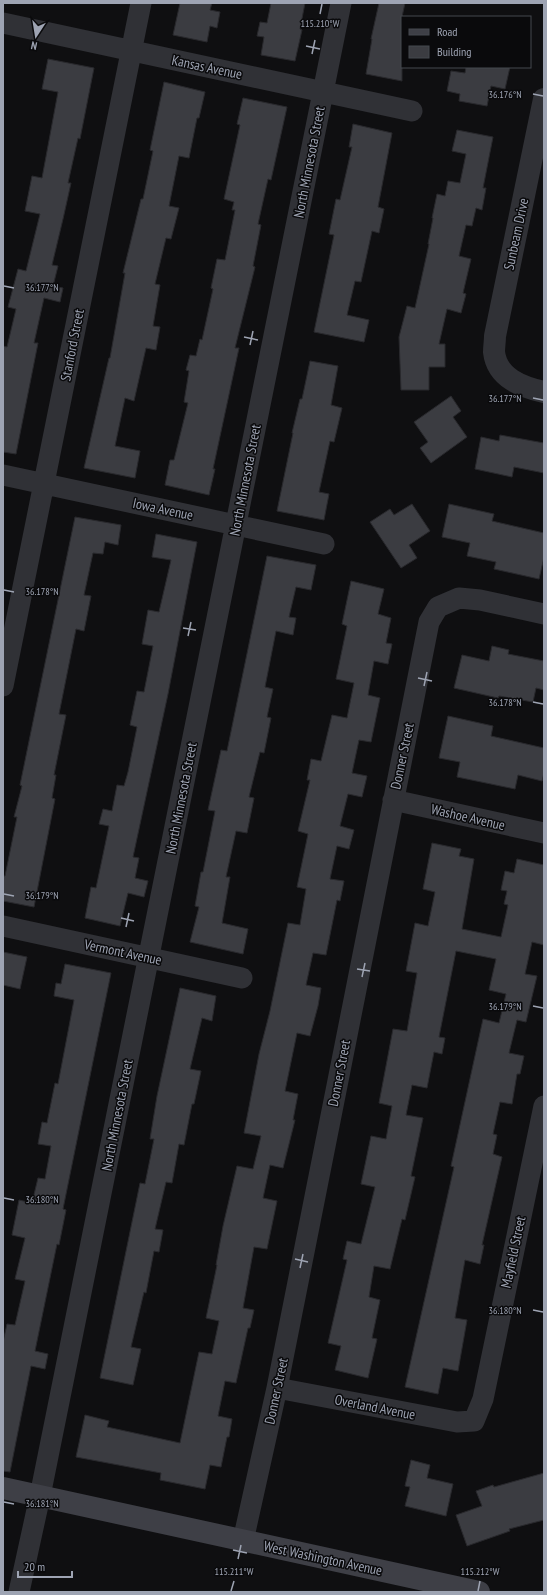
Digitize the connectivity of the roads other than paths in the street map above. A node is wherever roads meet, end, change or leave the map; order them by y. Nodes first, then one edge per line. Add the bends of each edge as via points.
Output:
1 (141, 3) edge
2 (341, 3) edge
3 (3, 23) edge
4 (131, 51) junction
5 (323, 92) junction
6 (544, 99) edge
7 (412, 111) dead end
8 (538, 163) edge
9 (544, 392) edge
10 (3, 475) edge
11 (44, 484) junction
12 (236, 525) junction
13 (324, 544) dead end
14 (544, 614) edge
15 (3, 686) edge
16 (393, 800) junction
17 (544, 833) edge
18 (3, 926) edge
19 (148, 958) junction
20 (242, 978) dead end
21 (544, 1106) edge
22 (276, 1388) junction
23 (474, 1421) joint
24 (3, 1488) edge
25 (40, 1496) junction
26 (243, 1541) junction
27 (19, 1592) edge
28 (479, 1592) edge

1 - 4 street, Stanford Street
2 - 5 street, North Minnesota Street
3 - 4 street, Kansas Avenue
4 - 5 street, Kansas Avenue
4 - 11 street, Stanford Street
5 - 7 street, Kansas Avenue
5 - 12 street, North Minnesota Street
6 - 8 street, Sunbeam Drive
8 - 9 street, Sunbeam Drive via 495,336 494,352 499,368 510,380
10 - 11 street, Iowa Avenue
11 - 12 street, Iowa Avenue
11 - 15 street, Stanford Street
12 - 13 street, Iowa Avenue
12 - 19 street, North Minnesota Street
14 - 16 street, Donner Street via 459,598 438,607 429,622
16 - 17 street, Washoe Avenue
16 - 22 street, Donner Street
18 - 19 street, Vermont Avenue
19 - 20 street, Vermont Avenue
19 - 25 street, North Minnesota Street
21 - 23 street, Mayfield Street via 482,1399
22 - 23 street, Overland Avenue via 457,1422
22 - 26 street, Donner Street
24 - 25 main road, West Washington Avenue
25 - 26 main road, West Washington Avenue
25 - 27 street, North Minnesota Street
26 - 28 main road, West Washington Avenue

